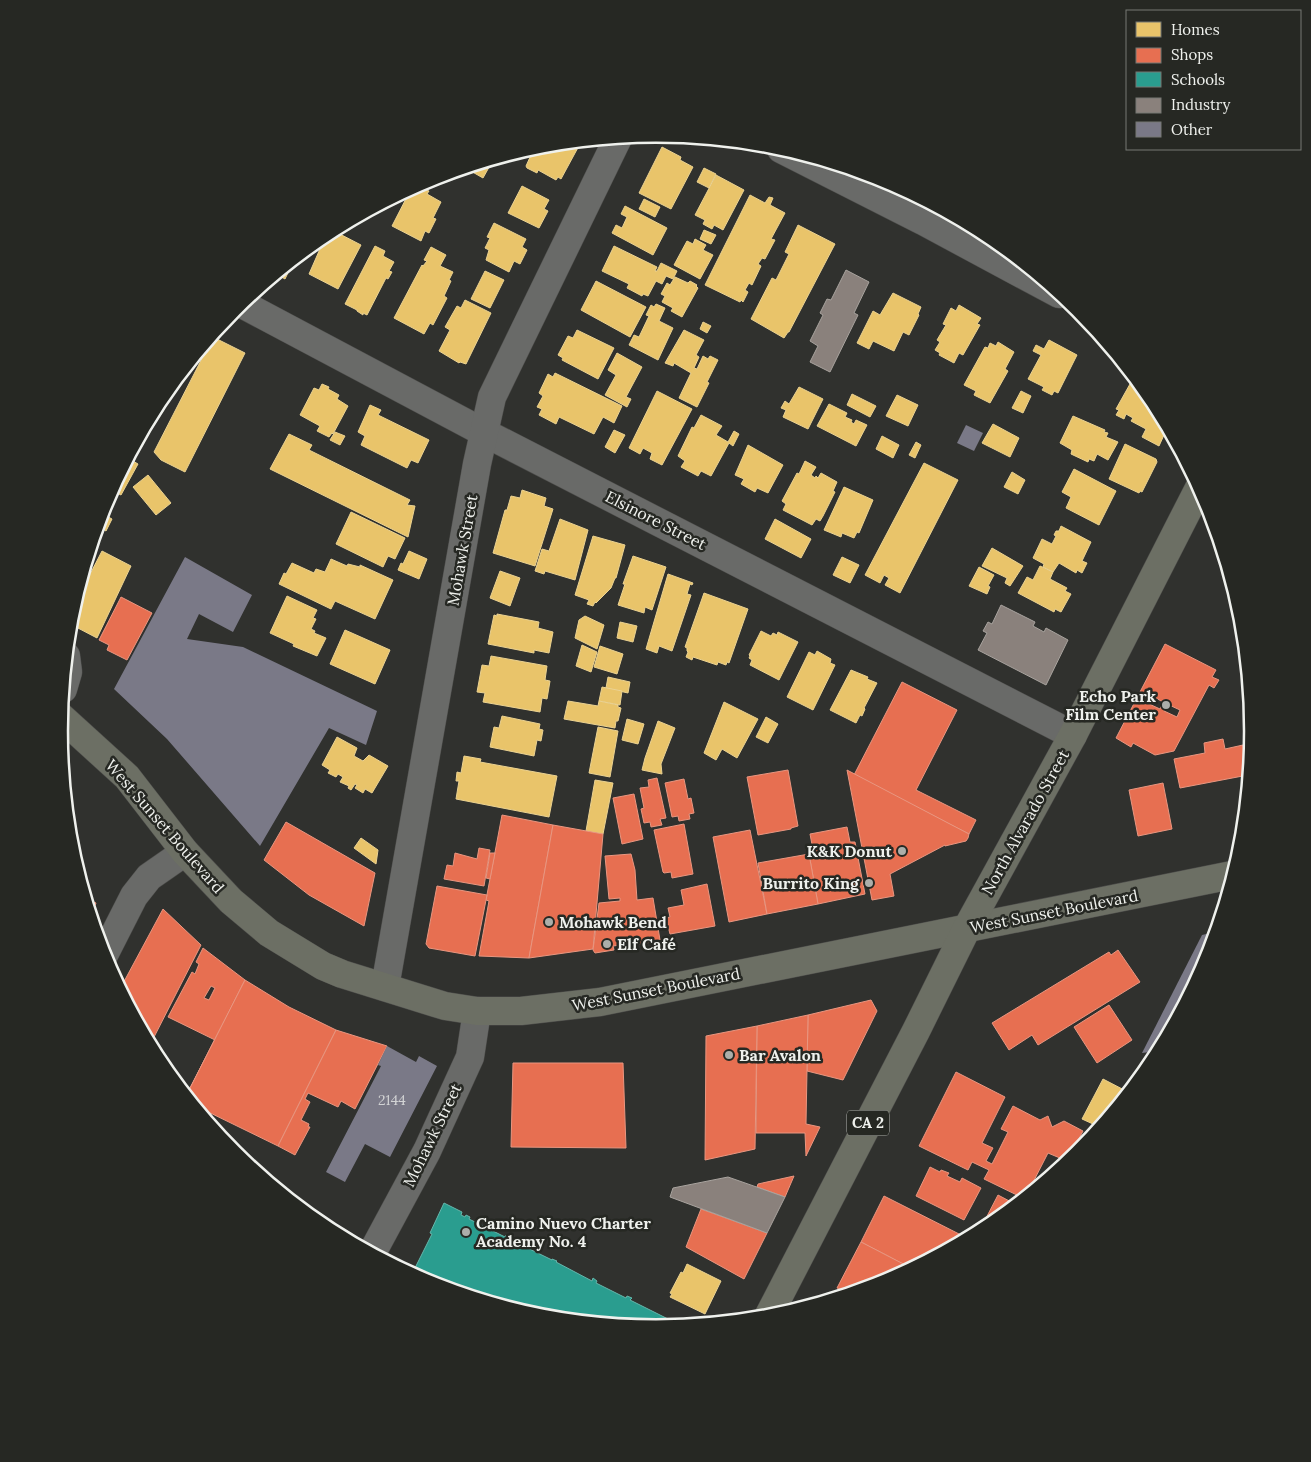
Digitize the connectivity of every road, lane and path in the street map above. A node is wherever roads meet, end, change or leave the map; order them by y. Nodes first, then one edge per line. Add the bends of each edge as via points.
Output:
1 (615, 144) edge
2 (828, 169) edge
3 (927, 213) edge
4 (1017, 268) edge
5 (248, 307) edge
6 (483, 432) junction
7 (1195, 497) edge
8 (68, 724) edge
9 (1073, 735) junction
10 (185, 852) junction
11 (1225, 876) edge
12 (967, 928) junction
13 (108, 946) edge
14 (385, 987) junction
15 (477, 1011) junction
16 (375, 1247) edge
17 (773, 1307) edge

1 - 6 street, Mohawk Street via 492,397
2 - 3 street
3 - 4 street
5 - 6 street, Elsinore Street
6 - 9 street, Elsinore Street
6 - 14 street, Mohawk Street
7 - 9 main road, North Alvarado Street / CA 2
8 - 10 main road, West Sunset Boulevard via 127,778
9 - 12 main road, North Alvarado Street / CA 2
10 - 13 street via 144,883
10 - 14 main road, West Sunset Boulevard via 231,901 269,933 323,966
11 - 12 main road, West Sunset Boulevard
12 - 15 main road, West Sunset Boulevard via 600,1002 521,1011
12 - 17 main road, North Alvarado Street / CA 2
14 - 15 main road, West Sunset Boulevard via 445,1006
15 - 16 street, Mohawk Street via 470,1057 427,1151

